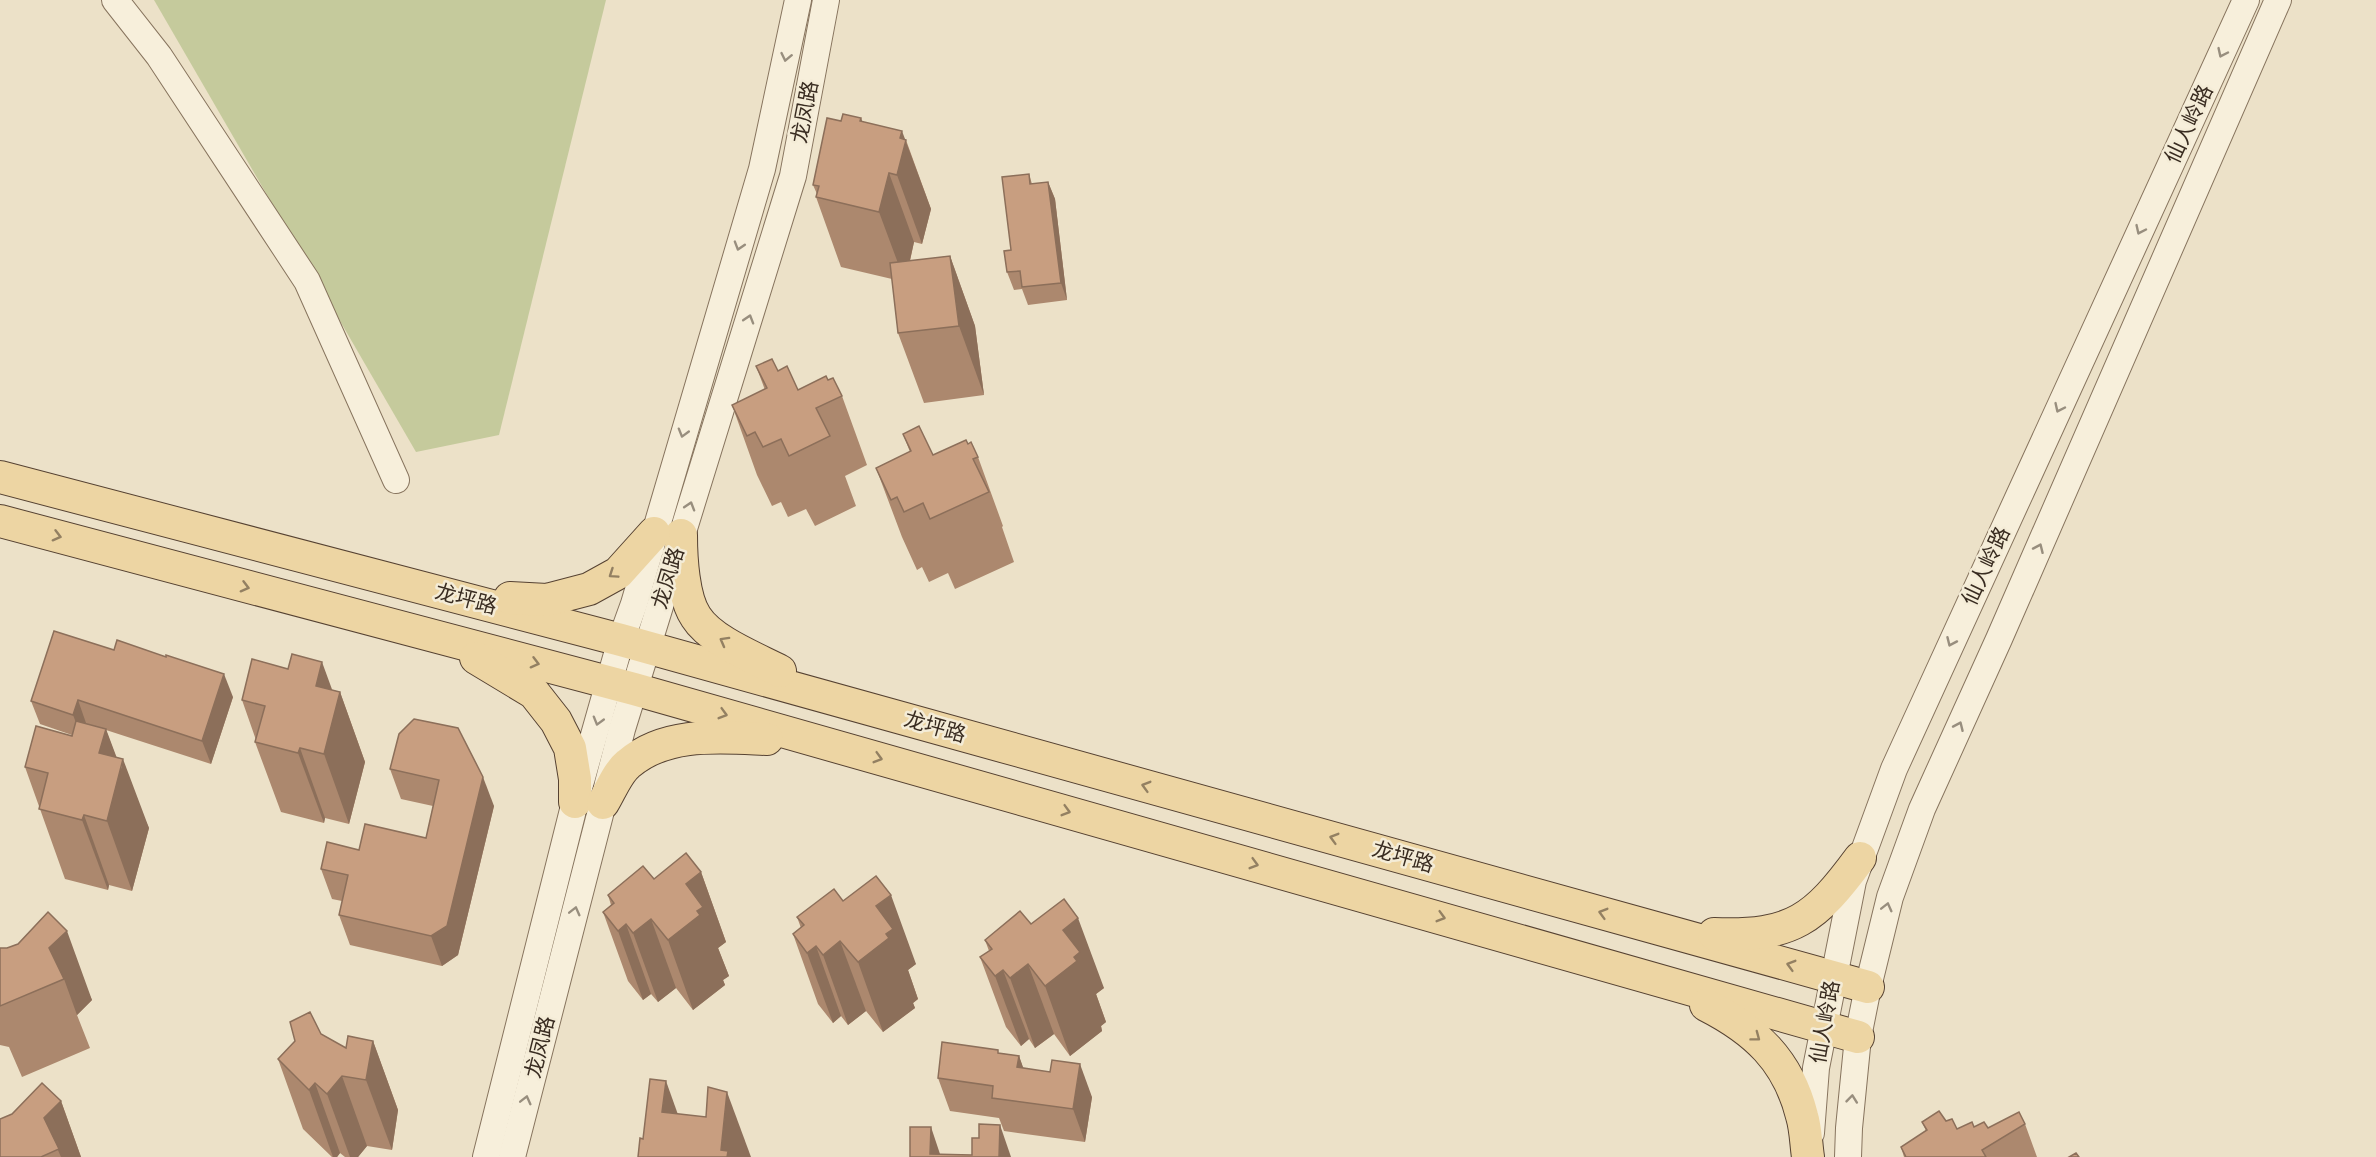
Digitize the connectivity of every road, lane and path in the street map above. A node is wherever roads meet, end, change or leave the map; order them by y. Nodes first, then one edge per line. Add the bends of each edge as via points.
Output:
1 (115, 0) edge
2 (798, 0) edge
3 (826, 0) edge
4 (2246, 0) edge
5 (2278, 0) edge
6 (0, 477) edge
7 (396, 480) dead end
8 (0, 521) edge
9 (668, 534) junction
10 (453, 595) junction
11 (447, 640) junction
12 (634, 644) junction
13 (622, 686) junction
14 (831, 699) junction
15 (822, 742) junction
16 (589, 803) junction
17 (1860, 858) junction
18 (1664, 930) junction
19 (1651, 977) junction
20 (1832, 977) junction
21 (1868, 987) junction
22 (1823, 1027) junction
23 (1858, 1037) junction
24 (486, 1157) edge
25 (512, 1157) edge
26 (1810, 1157) edge
27 (1848, 1157) edge

1 - 7 street via 159,56 307,281
2 -> 9 street, 龙凤路 via 762,169
9 -> 3 street, 龙凤路 via 793,176
4 -> 17 street, 仙人岭路 via 1894,769
21 -> 5 street, 仙人岭路 via 1890,897 1922,809
6 - 10 main road, 龙坪路
8 -> 11 main road
9 -> 10 main road via 618,573 589,589 547,600
9 - 12 street, 龙凤路
14 -> 9 main road via 716,637 695,616 681,558
10 - 12 main road, 龙坪路
11 -> 13 main road
11 - 16 main road via 534,693 556,721 570,748 575,779
12 - 13 street, 龙凤路
12 - 14 main road, 龙坪路
13 -> 15 main road
13 - 16 street, 龙凤路
18 -> 14 main road, 龙坪路
15 - 16 main road via 697,738 660,745 627,765
15 -> 19 main road
16 - 24 street, 龙凤路
25 -> 16 street, 龙凤路
17 - 18 main road via 1833,894 1809,916 1782,929 1741,935
17 - 20 street, 仙人岭路
20 -> 18 main road, 龙坪路
19 - 22 main road
19 -> 26 main road via 1730,1017 1765,1044 1786,1075 1802,1116
20 - 21 main road, 龙坪路
20 - 22 street, 仙人岭路
21 - 23 street, 仙人岭路
22 - 23 main road
22 - 26 street, 仙人岭路 via 1811,1111
27 -> 23 street, 仙人岭路

